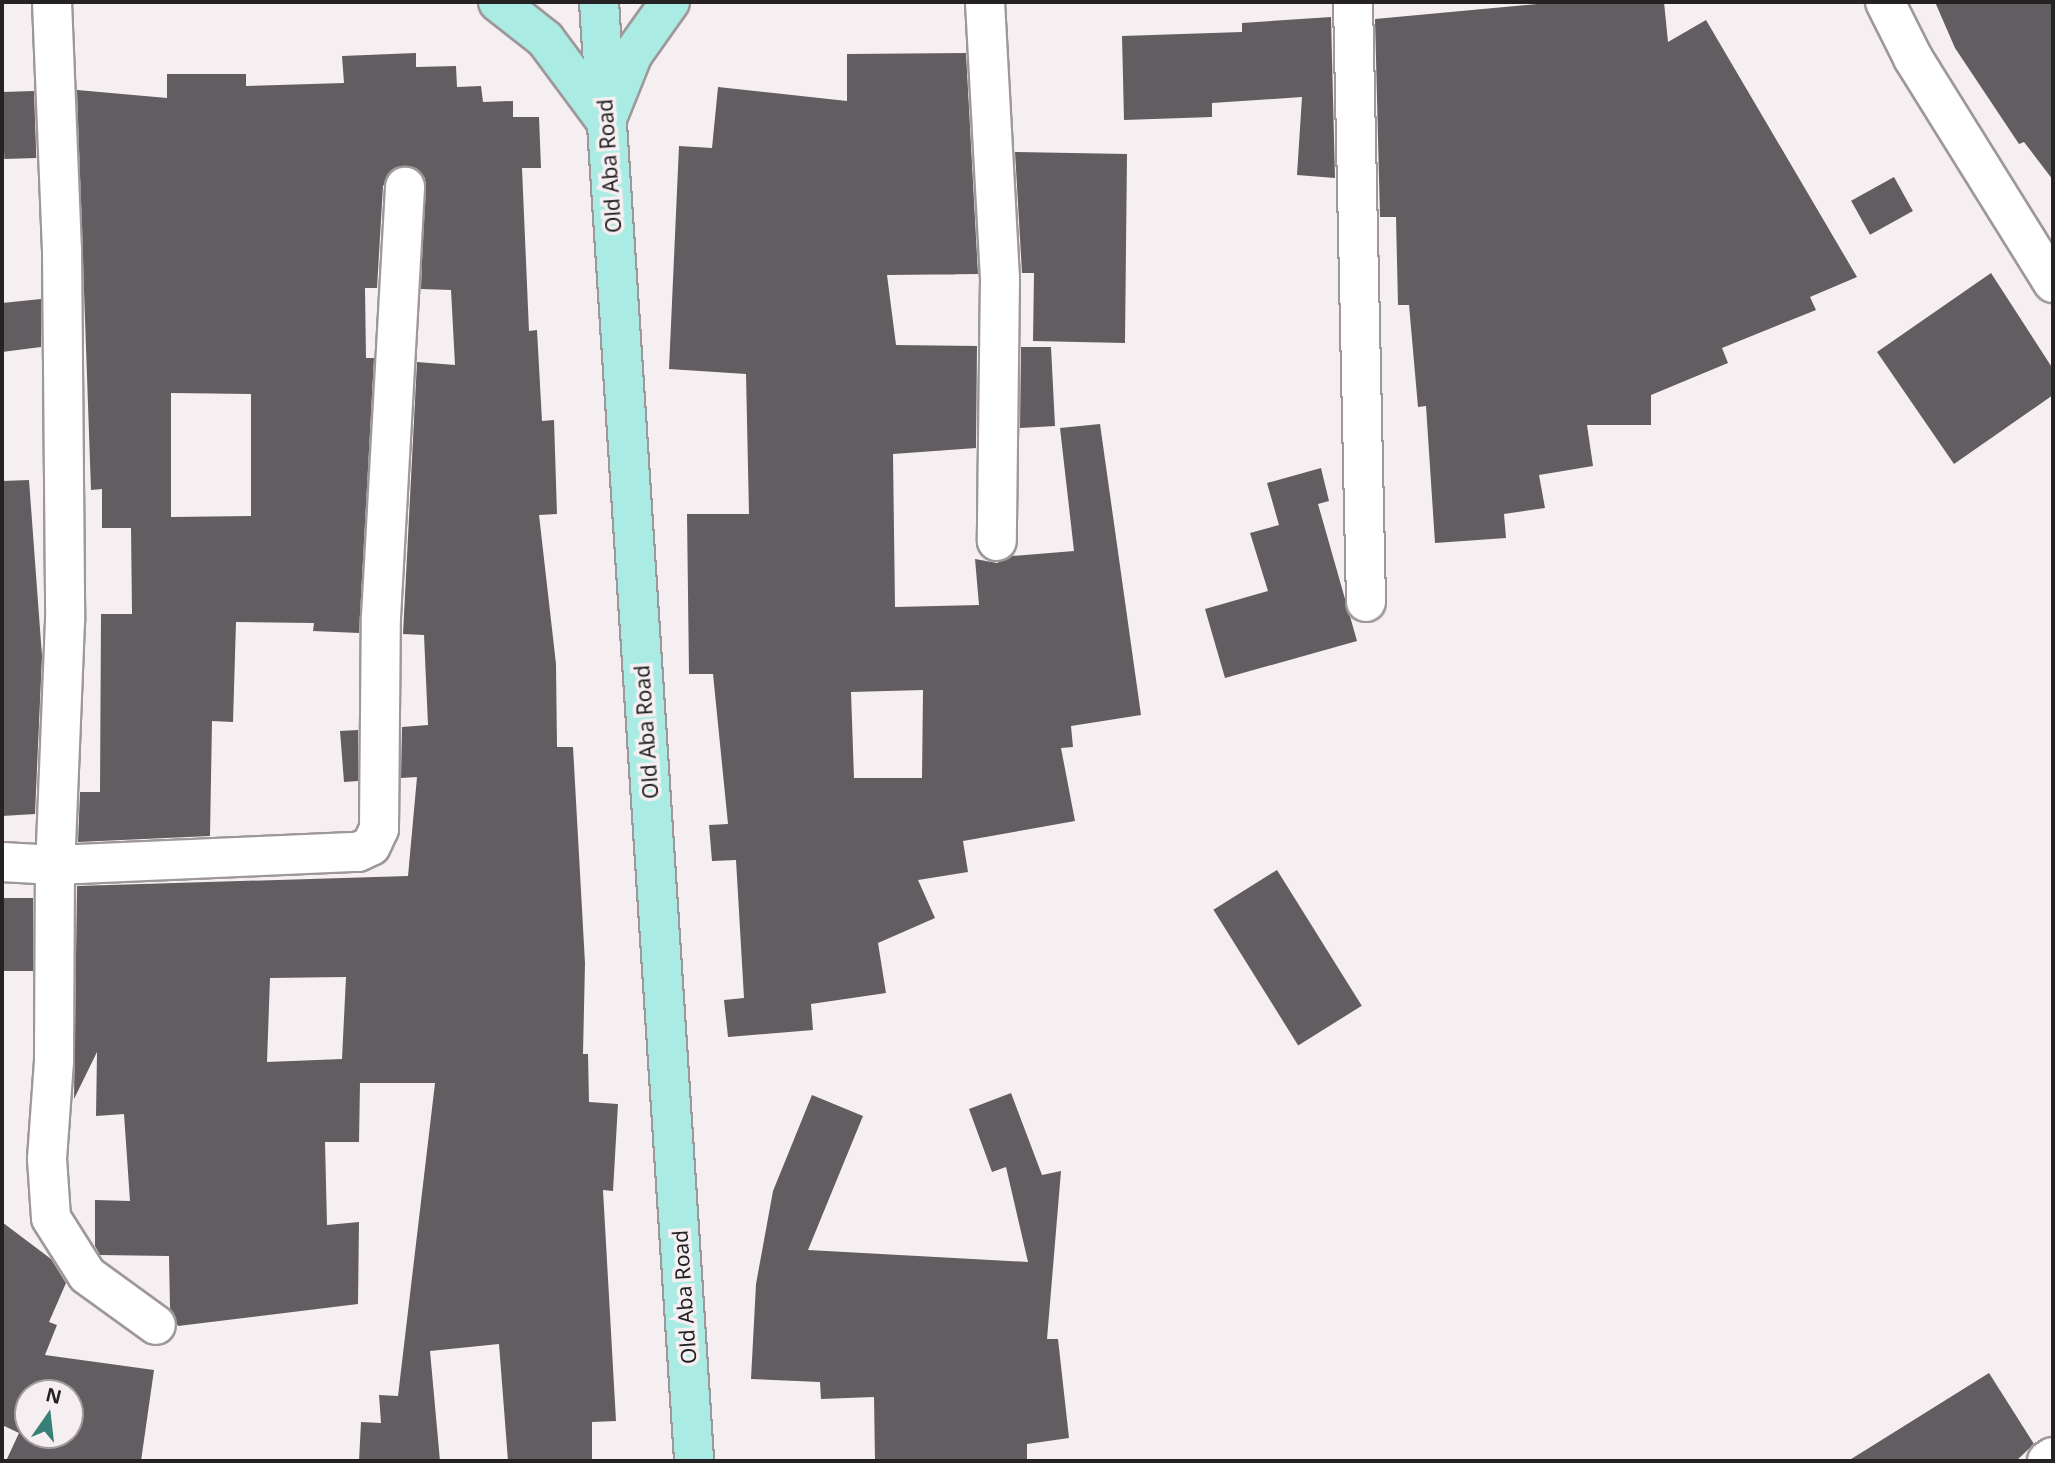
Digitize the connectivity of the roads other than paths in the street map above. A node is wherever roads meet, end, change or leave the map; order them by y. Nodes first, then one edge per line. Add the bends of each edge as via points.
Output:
1 (52, 2) edge
2 (498, 2) edge
3 (599, 2) edge
4 (670, 2) edge
5 (985, 2) edge
6 (1353, 2) edge
7 (1885, 2) edge
8 (606, 121) junction
9 (405, 187) dead end
10 (2053, 283) edge
11 (997, 541) dead end
12 (1366, 602) dead end
13 (2, 862) edge
14 (55, 865) junction
15 (156, 1325) dead end
16 (2053, 1457) edge
17 (694, 1461) edge
18 (2047, 1461) edge

1 - 14 street via 62,250 65,607
2 - 8 main road via 545,39
3 - 8 main road, Old Aba Road
4 - 8 main road via 633,54
5 - 11 street via 1000,278
6 - 12 street
7 - 10 street via 1913,58
8 - 17 main road, Old Aba Road
9 - 14 street via 381,617 379,828 371,846 358,852
13 - 14 street
14 - 15 street via 54,1061 47,1159 51,1218 87,1275
16 - 18 street

